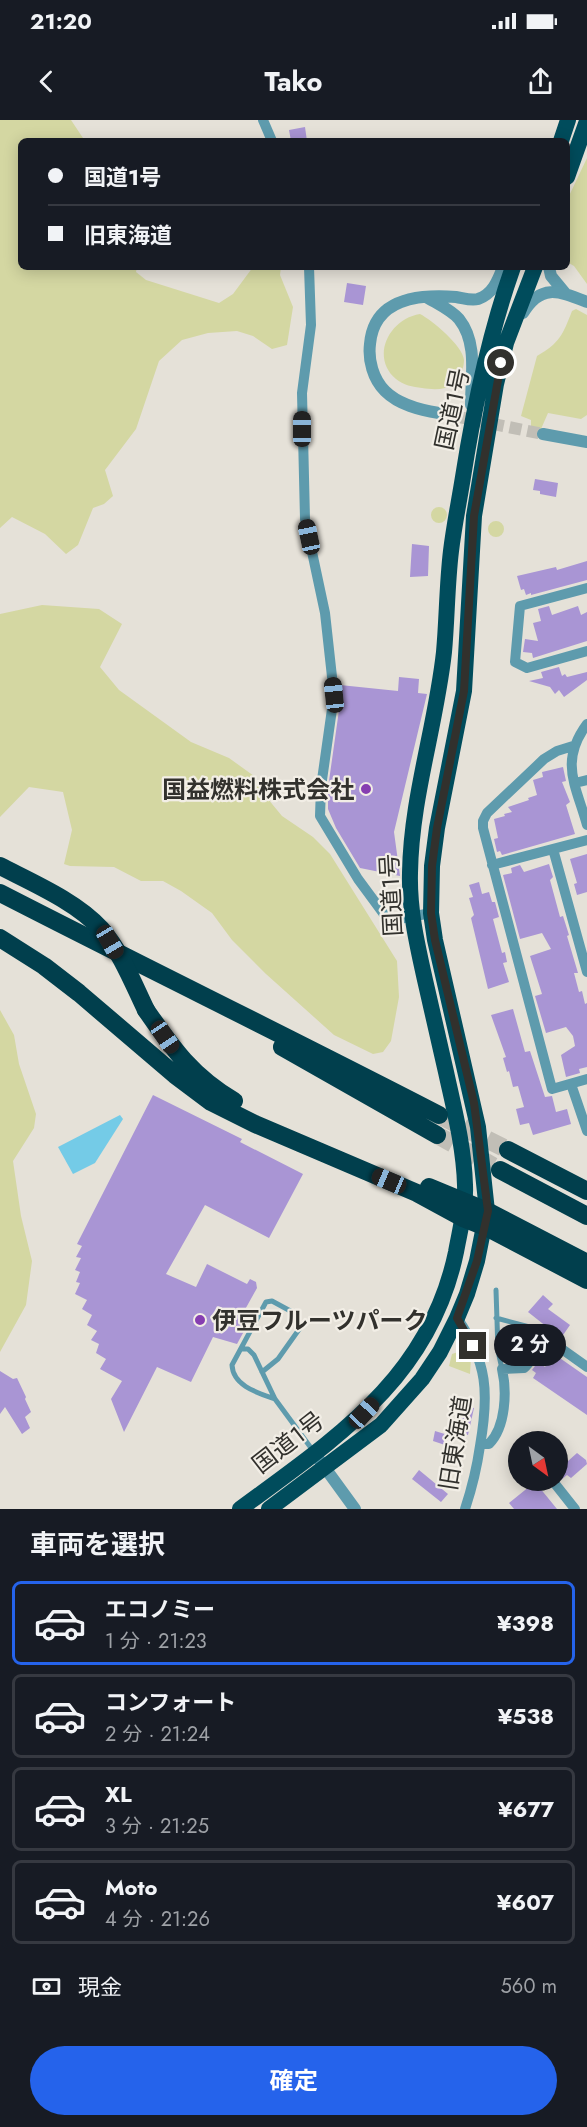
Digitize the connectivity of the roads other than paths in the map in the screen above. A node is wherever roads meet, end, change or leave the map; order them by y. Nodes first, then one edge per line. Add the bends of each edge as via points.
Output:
1 (263, 120) edge
2 (568, 120) edge
3 (587, 121) edge
4 (271, 138) edge
5 (562, 138) edge
6 (570, 169) edge
7 (309, 270) edge
8 (502, 270) edge
9 (512, 270) edge
10 (534, 270) edge
11 (550, 270) edge
12 (565, 293) junction
13 (427, 297) junction
14 (587, 302) edge
15 (506, 343) junction
16 (439, 413) tunnel mouth
17 (470, 432) junction
18 (543, 434) tunnel mouth
19 (587, 442) edge
20 (587, 588) edge
21 (587, 651) edge
22 (587, 724) edge
23 (573, 746) junction
24 (587, 780) edge
25 (575, 783) junction
26 (587, 825) edge
27 (587, 840) edge
28 (554, 849) junction
29 (492, 865) junction
30 (0, 866) edge
31 (0, 893) edge
32 (431, 913) junction
33 (411, 917) junction
34 (0, 938) edge
35 (587, 972) edge
36 (175, 982) junction
37 (587, 1079) edge
38 (571, 1084) junction
39 (439, 1115) tunnel mouth
40 (587, 1131) edge
41 (437, 1135) tunnel mouth
42 (508, 1150) tunnel mouth
43 (500, 1170) tunnel mouth
44 (587, 1191) edge
45 (464, 1211) junction
46 (587, 1215) edge
47 (487, 1219) junction
48 (587, 1263) edge
49 (587, 1280) edge
50 (496, 1290) dead end
51 (457, 1318) junction
52 (496, 1318) junction
53 (537, 1329) dead end
54 (241, 1349) junction
55 (587, 1367) edge
56 (502, 1369) junction
57 (262, 1372) junction
58 (275, 1399) junction
59 (481, 1444) junction
60 (315, 1454) junction
61 (326, 1468) junction
62 (561, 1491) edge
63 (349, 1506) edge
64 (240, 1509) edge
65 (269, 1509) edge
66 (465, 1509) edge
67 (575, 1509) edge

1 - 4 street
2 - 5 highway
3 - 6 highway
7 - 33 street via 310,325 302,393 305,519 325,613 334,695 320,816 358,879 387,917
8 - 13 street via 495,285 476,300
9 - 17 highway, 国道1号
10 - 15 highway, 国道1号
11 - 12 street
12 - 14 street
12 - 15 street via 546,291 530,302
13 - 16 street via 411,297 387,309 370,338 369,351 376,379 385,391 400,402
13 - 17 street via 458,319 473,352
15 - 32 highway, 国道1号 via 474,516 464,691 437,828
17 - 33 highway, 国道1号 via 451,550 444,654 412,838
18 - 19 street
20 - 21 street via 520,606 515,662 527,668
22 - 23 street
23 - 25 street via 570,759
23 - 29 street via 544,759 487,813 483,828
24 - 25 street
25 - 26 street
27 - 28 street
28 - 29 street
28 - 35 street
29 - 38 street via 552,1089
30 - 45 highway, bridge via 73,906 102,930 146,1010 174,1051 217,1091
31 - 36 highway
32 - 33 street
32 - 47 highway, 国道1号 via 477,1119
33 - 45 highway, 国道1号 via 456,1116 465,1183
34 - 45 highway via 79,993 211,1102
36 - 39 highway
36 - 41 highway
37 - 38 street
38 - 40 street
42 - 44 highway
43 - 46 highway
45 - 47 highway
45 - 60 highway, 国道1号 via 441,1303 409,1362 364,1413
47 - 48 highway
47 - 49 highway
47 - 51 highway, 国道1号 via 471,1283
50 - 52 lane
51 - 59 street, 旧東海道 via 483,1371 486,1412
51 - 61 highway, 国道1号 via 440,1352 401,1405
52 - 53 lane
52 - 56 lane
54 - 57 lane via 251,1351
54 - 57 lane via 266,1302 272,1301 296,1314 300,1328 278,1359
54 - 58 lane via 232,1365 236,1377 255,1392
55 - 56 street via 548,1342 524,1368
56 - 59 street via 506,1390 498,1430 489,1444
57 - 58 lane
58 - 60 lane
59 - 66 street, 旧東海道
60 - 61 street
60 - 64 highway, 国道1号
61 - 63 street
61 - 65 highway, 国道1号
62 - 67 street

